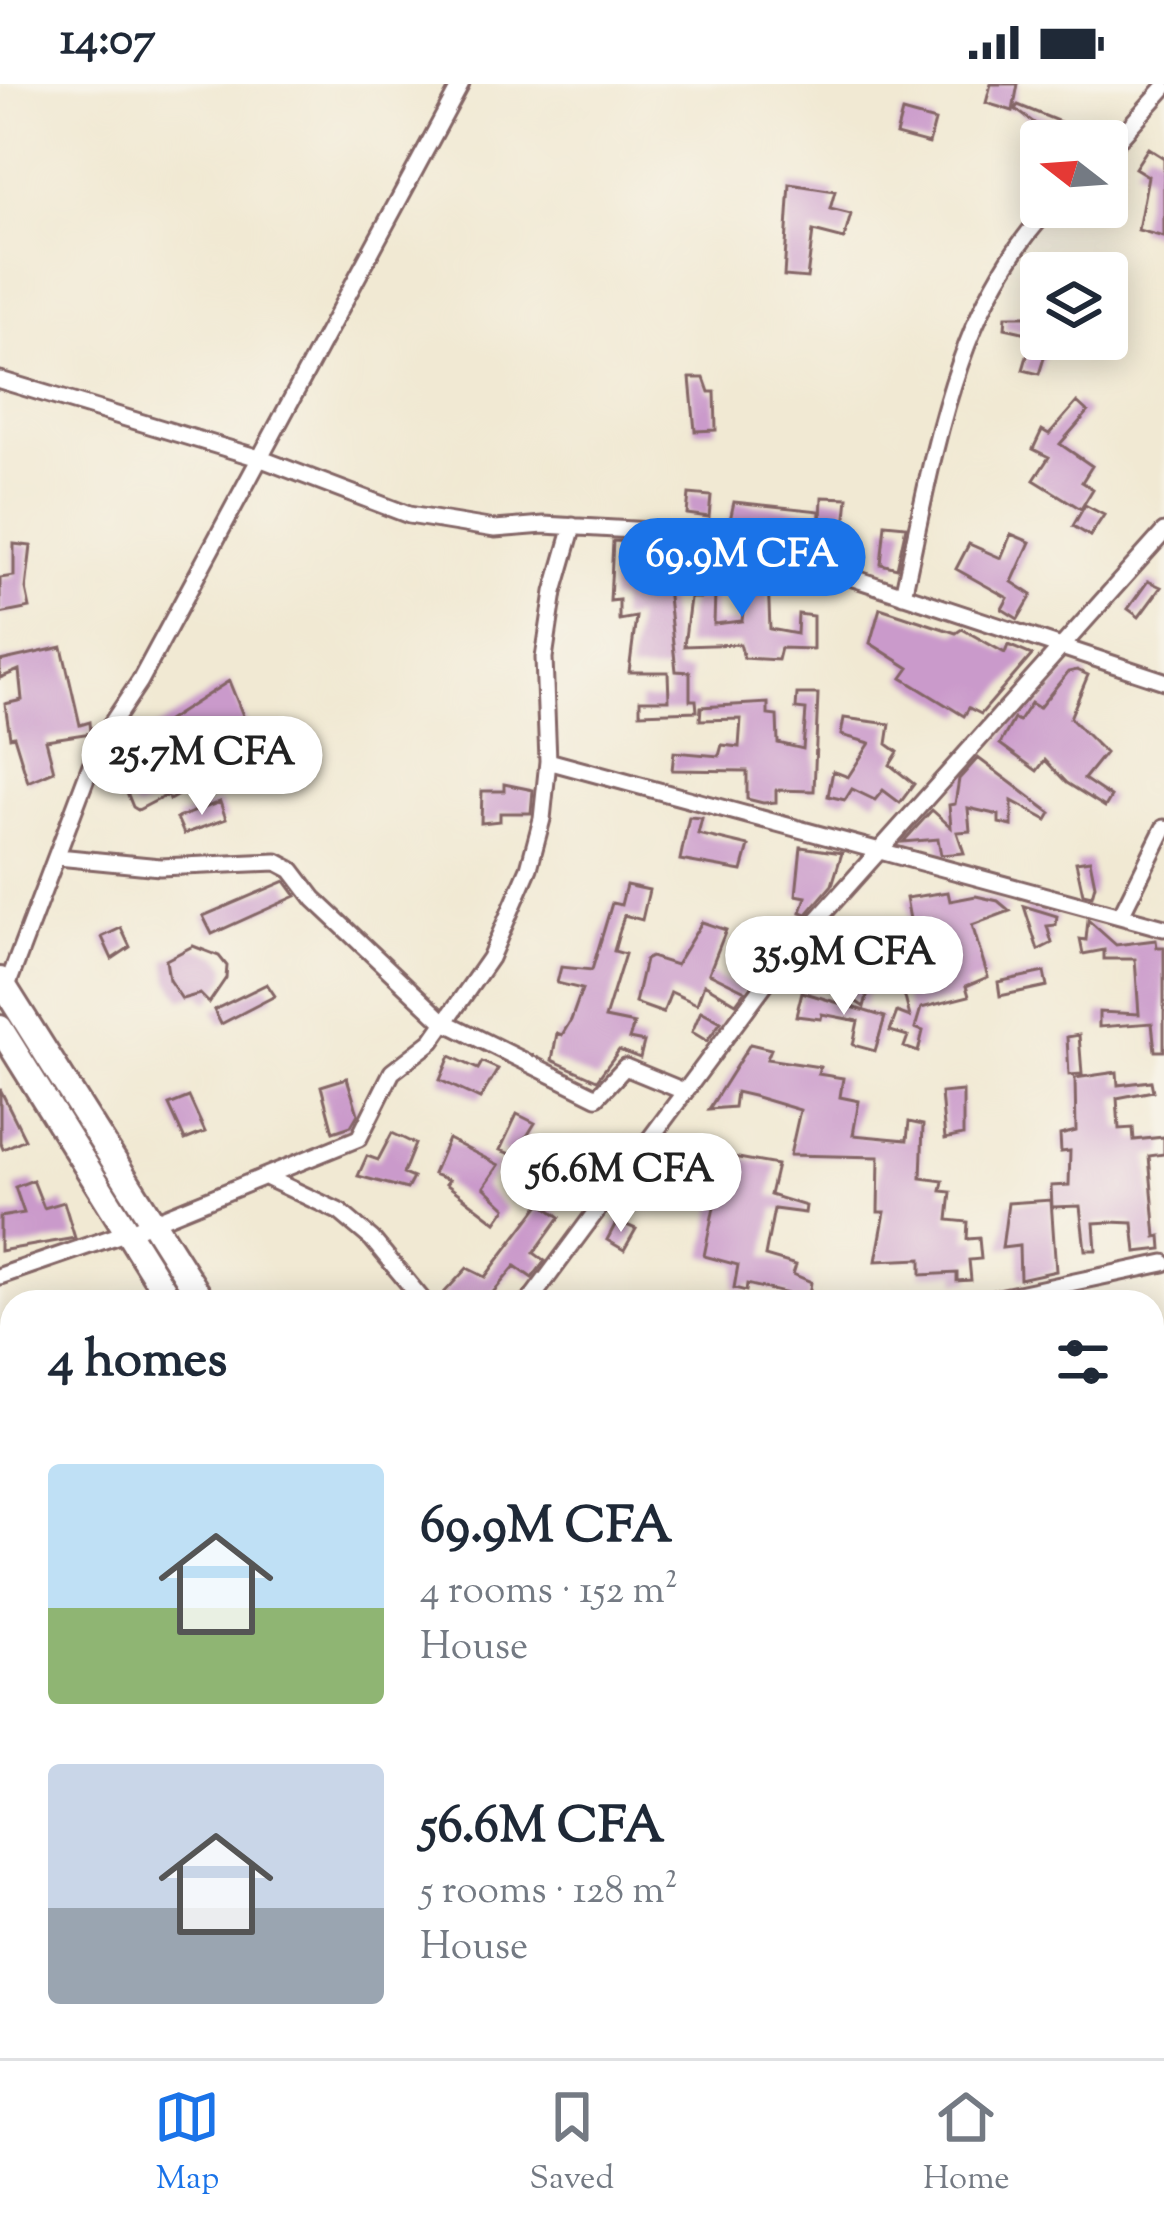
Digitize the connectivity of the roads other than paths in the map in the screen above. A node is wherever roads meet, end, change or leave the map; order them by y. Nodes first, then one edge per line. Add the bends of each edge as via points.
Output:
1 (461, 84) edge
2 (1164, 88) edge
3 (1128, 128) edge
4 (1036, 228) edge
5 (0, 380) edge
6 (259, 458) junction
7 (573, 526) junction
8 (1164, 532) edge
9 (903, 595) junction
10 (1064, 647) junction
11 (1164, 681) edge
12 (548, 760) junction
13 (1164, 828) edge
14 (874, 851) junction
15 (58, 857) junction
16 (1121, 915) junction
17 (1164, 928) edge
18 (3, 984) edge
19 (443, 1022) junction
20 (0, 1028) edge
21 (682, 1090) junction
22 (268, 1178) junction
23 (153, 1220) junction
24 (128, 1232) junction
25 (1164, 1263) edge
26 (0, 1276) edge
27 (164, 1290) edge
28 (196, 1290) edge
29 (414, 1290) edge
30 (538, 1290) edge
31 (1037, 1290) edge

1 - 6 street
2 - 3 street
4 - 9 street via 985,309 944,415
5 - 6 street
6 - 7 street via 409,515 495,529
6 - 15 street via 100,741
7 - 9 street via 669,532
7 - 12 street via 544,658
8 - 10 street
9 - 10 street
10 - 11 street
10 - 14 street
12 - 14 street
12 - 19 street via 530,868 490,958
13 - 16 street
14 - 16 street
14 - 21 street
15 - 18 street
15 - 19 street via 160,867 277,862
16 - 17 street
18 - 23 highway
19 - 21 street via 598,1097 626,1067
19 - 22 street via 392,1072 359,1138
20 - 24 highway
21 - 30 street
22 - 23 street
22 - 29 street via 340,1212
23 - 24 street
23 - 28 highway
24 - 26 street
24 - 27 highway
25 - 31 street

